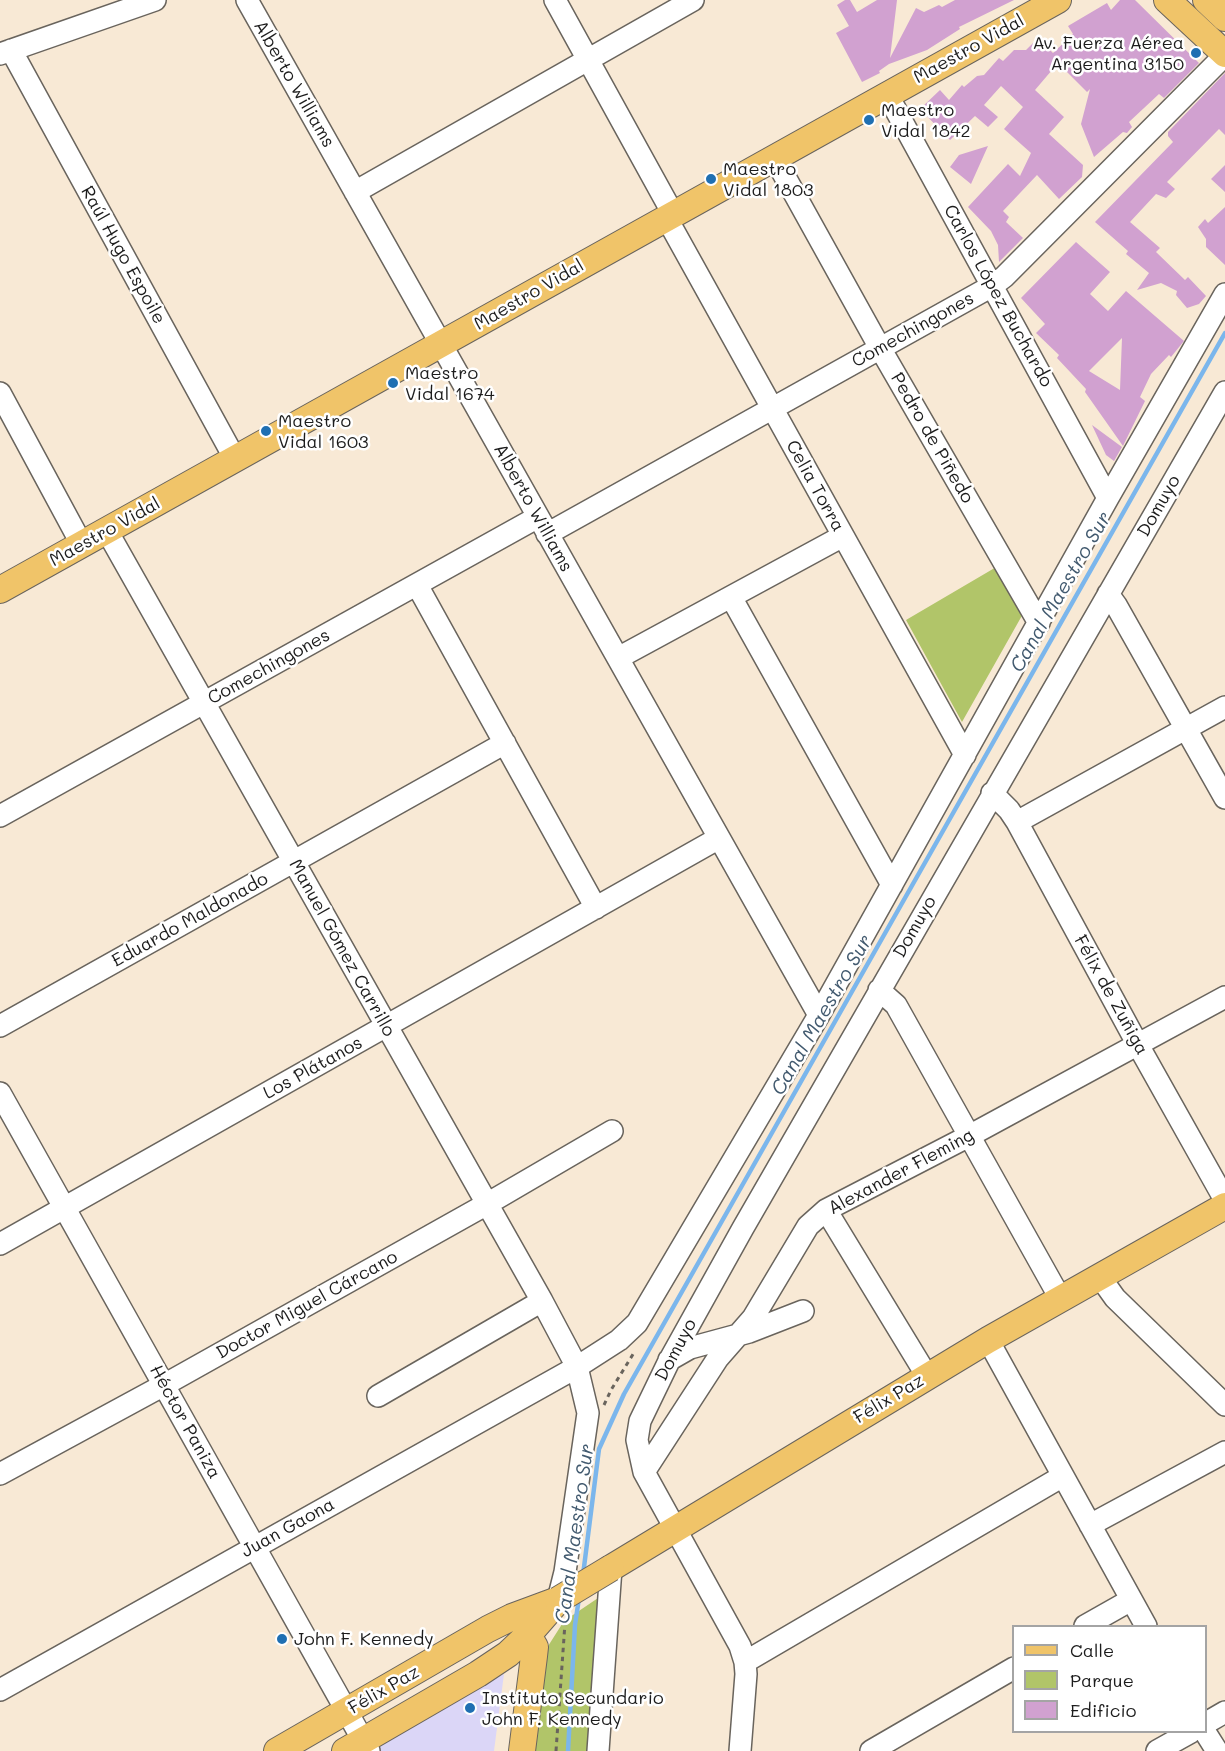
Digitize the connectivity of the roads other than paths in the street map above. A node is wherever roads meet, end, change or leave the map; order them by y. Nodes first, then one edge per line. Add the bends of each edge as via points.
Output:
1 (155, 0) edge
2 (247, 0) edge
3 (555, 0) edge
4 (693, 0) edge
5 (1058, 0) edge
6 (1167, 0) edge
7 (1206, 0) edge
8 (1225, 18) edge
9 (5, 52) edge
10 (1225, 55) edge
11 (588, 59) junction
12 (887, 94) junction
13 (774, 157) junction
14 (355, 192) junction
15 (669, 215) junction
16 (992, 286) junction
17 (1225, 294) edge
18 (441, 345) junction
19 (880, 348) junction
20 (0, 393) edge
21 (1223, 400) edge
22 (772, 409) junction
23 (235, 459) junction
24 (1108, 498) junction
25 (543, 525) junction
26 (106, 531) junction
27 (843, 536) junction
28 (82, 545) junction
29 (417, 585) junction
30 (0, 590) edge
31 (1108, 594) junction
32 (731, 597) junction
33 (1039, 623) junction
34 (618, 658) junction
35 (204, 703) junction
36 (1225, 707) edge
37 (1186, 728) junction
38 (505, 744) junction
39 (965, 755) junction
40 (993, 793) junction
41 (1225, 798) edge
42 (0, 816) edge
43 (1017, 822) junction
44 (719, 838) junction
45 (294, 862) junction
46 (892, 885) junction
47 (596, 908) junction
48 (879, 990) junction
49 (1225, 997) edge
50 (819, 1015) junction
51 (0, 1026) edge
52 (387, 1026) junction
53 (1138, 1045) junction
54 (0, 1093) edge
55 (612, 1131) dead end
56 (969, 1136) junction
57 (1225, 1200) edge
58 (487, 1204) junction
59 (1225, 1206) edge
60 (64, 1208) junction
61 (826, 1210) junction
62 (0, 1244) edge
63 (1100, 1276) junction
64 (1060, 1298) junction
65 (542, 1301) junction
66 (803, 1311) dead end
67 (739, 1335) junction
68 (988, 1340) junction
69 (669, 1361) junction
70 (577, 1367) junction
71 (927, 1376) junction
72 (164, 1385) junction
73 (378, 1396) dead end
74 (1225, 1405) edge
75 (1225, 1452) edge
76 (644, 1472) junction
77 (0, 1474) edge
78 (1063, 1476) junction
79 (1090, 1525) junction
80 (676, 1529) junction
81 (255, 1547) junction
82 (611, 1568) junction
83 (558, 1600) junction
84 (1131, 1600) junction
85 (1087, 1625) edge
86 (1145, 1625) edge
87 (528, 1635) junction
88 (508, 1654) junction
89 (746, 1662) junction
90 (1012, 1669) edge
91 (0, 1690) edge
92 (347, 1712) junction
93 (1225, 1712) edge
94 (1207, 1722) edge
95 (1188, 1733) edge
96 (359, 1747) edge
97 (277, 1751) edge
98 (508, 1751) edge
99 (522, 1751) edge
100 (598, 1751) edge
101 (740, 1751) edge
102 (871, 1751) edge
103 (1157, 1751) edge

1 - 9 street
2 - 14 street, Alberto Williams
3 - 11 street, Celia Torra
4 - 11 street
5 - 12 main road, Maestro Vidal
6 - 10 main road
7 - 8 main road
9 - 23 street, Raúl Hugo Espoile
10 - 16 street, Comechingones
11 - 14 street
11 - 15 street, Celia Torra
12 - 13 main road, Maestro Vidal
12 - 16 street, Carlos López Buchardo
13 - 15 main road, Maestro Vidal
13 - 19 street, Pedro de Piñedo
14 - 18 street, Alberto Williams
15 - 18 main road, Maestro Vidal
15 - 22 street, Celia Torra
16 - 19 street, Comechingones
16 - 24 street, Carlos López Buchardo
17 - 24 street
18 - 23 main road, Maestro Vidal
18 - 25 street, Alberto Williams
19 - 22 street, Comechingones
19 - 33 street, Pedro de Piñedo
20 - 28 street
21 - 31 street, Domuyo
22 - 25 street, Comechingones
22 - 27 street, Celia Torra
23 - 26 main road, Maestro Vidal
24 - 33 street
25 - 29 street, Comechingones
25 - 34 street, Alberto Williams
26 - 28 main road, Maestro Vidal
26 - 35 street, Manuel Gómez Carrillo
27 - 32 street
27 - 39 street, Celia Torra
28 - 30 main road, Maestro Vidal
29 - 35 street, Comechingones
29 - 38 street
31 - 37 street
31 - 40 street, Domuyo
32 - 34 street
32 - 46 street
33 - 39 street
34 - 44 street, Alberto Williams
35 - 42 street, Comechingones
35 - 45 street, Manuel Gómez Carrillo
36 - 37 street
37 - 41 street
37 - 43 street
38 - 45 street, Eduardo Maldonado
38 - 47 street
39 - 46 street
40 - 43 street, Félix de Zuñiga
40 - 48 street, Domuyo
43 - 53 street, Félix de Zuñiga
44 - 47 street, Los Plátanos
44 - 50 street, Alberto Williams
45 - 51 street, Eduardo Maldonado
45 - 52 street, Manuel Gómez Carrillo
46 - 50 street
47 - 52 street, Los Plátanos
48 - 56 street via 896,1005
48 - 69 street, Domuyo
49 - 53 street, Alexander Fleming
50 - 70 street, Juan Gaona via 637,1323 619,1340
52 - 58 street, Manuel Gómez Carrillo
52 - 60 street, Los Plátanos
53 - 56 street, Alexander Fleming
53 - 57 street, Félix de Zuñiga
54 - 60 street, Héctor Paniza
55 - 58 street, Doctor Miguel Cárcano
56 - 61 street, Alexander Fleming
56 - 64 street
58 - 65 street, Manuel Gómez Carrillo
58 - 72 street, Doctor Miguel Cárcano
59 - 63 main road, Félix Paz
60 - 62 street, Los Plátanos
60 - 72 street, Héctor Paniza
61 - 67 street, Alexander Fleming via 808,1226
61 - 71 street
63 - 64 main road, Félix Paz
63 - 74 street via 1115,1298
64 - 68 main road, Félix Paz
65 - 70 street, Manuel Gómez Carrillo
65 - 73 street
66 - 67 street
67 - 69 street via 690,1348
67 - 76 street, Alexander Fleming via 718,1358
68 - 71 main road, Félix Paz
68 - 78 street
69 - 76 street, Domuyo via 640,1421 637,1440
70 - 81 street, Juan Gaona
70 - 83 street, Manuel Gómez Carrillo via 588,1413
71 - 80 main road, Félix Paz
72 - 77 street, Doctor Miguel Cárcano
72 - 81 street, Héctor Paniza
75 - 79 street
76 - 80 street, Domuyo
78 - 79 street
78 - 89 street
79 - 84 street
80 - 82 main road, Félix Paz
80 - 89 street, Domuyo
81 - 91 street, Juan Gaona
81 - 92 street, Héctor Paniza
82 - 83 main road, Félix Paz, bridge
82 - 100 street
83 - 87 main road, Félix Paz
83 - 92 main road, Félix Paz via 488,1629
84 - 85 street
84 - 86 street
87 - 88 main road, Félix Paz
87 - 99 main road via 535,1647
88 - 96 main road, Félix Paz
88 - 98 main road via 517,1688
89 - 101 street
90 - 102 street
92 - 96 street, Héctor Paniza
92 - 97 main road, Félix Paz
93 - 94 street
95 - 103 street

